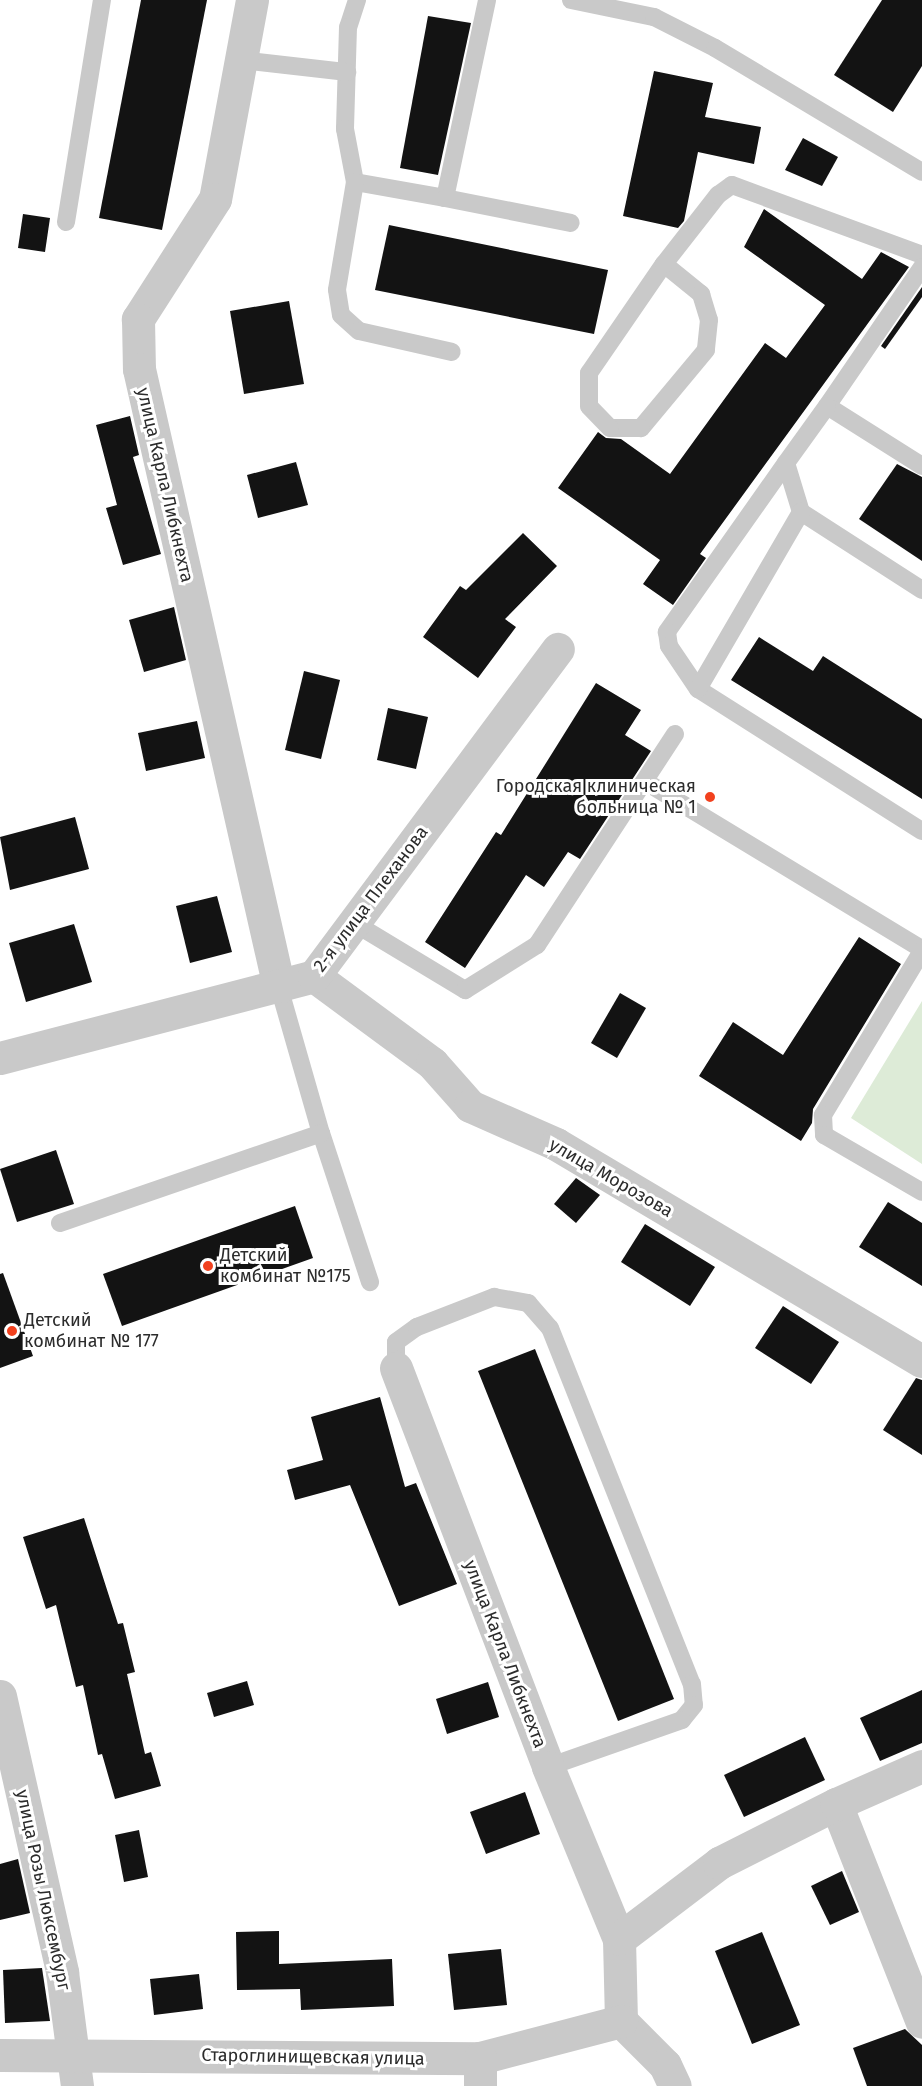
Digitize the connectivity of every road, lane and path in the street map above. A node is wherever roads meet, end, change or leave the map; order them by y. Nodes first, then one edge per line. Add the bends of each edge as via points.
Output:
1 (102, 0) edge
2 (252, 0) edge
3 (357, 0) edge
4 (487, 0) edge
5 (571, 0) edge
6 (241, 60) junction
7 (347, 72) junction
8 (922, 172) edge
9 (355, 182) junction
10 (445, 198) junction
11 (66, 222) dead end
12 (571, 223) dead end
13 (922, 255) edge
14 (663, 264) junction
15 (922, 267) edge
16 (452, 352) dead end
17 (827, 406) junction
18 (786, 463) junction
19 (922, 466) edge
20 (801, 512) junction
21 (922, 590) edge
22 (558, 649) dead end
23 (698, 689) junction
24 (675, 734) dead end
25 (646, 782) junction
26 (922, 831) edge
27 (354, 923) junction
28 (922, 950) edge
29 (314, 976) junction
30 (279, 987) junction
31 (0, 1058) edge
32 (321, 1133) junction
33 (922, 1192) edge
34 (60, 1223) dead end
35 (370, 1282) dead end
36 (922, 1361) edge
37 (396, 1368) joint
38 (0, 1696) edge
39 (922, 1766) edge
40 (548, 1767) junction
41 (836, 1804) junction
42 (619, 1939) junction
43 (621, 2021) junction
44 (922, 2022) edge
45 (0, 2055) edge
46 (76, 2070) edge
47 (480, 2072) edge
48 (675, 2086) edge

1 - 11 lane
2 - 6 street, улица Карла Либкнехта
3 - 7 lane via 348,27
4 - 10 lane
5 - 8 lane via 654,17 715,48
6 - 7 lane
6 - 30 street, улица Карла Либкнехта via 215,199 138,319 139,369
7 - 9 lane via 345,129
9 - 10 lane
9 - 16 lane via 337,290 341,315 359,331
10 - 12 lane
13 - 14 lane via 732,185 718,195
14 - 14 lane via 701,294 709,320 706,350 641,428 610,428 589,406 589,374
15 - 17 lane
17 - 18 lane
17 - 19 lane
18 - 20 lane
18 - 23 lane via 667,632 669,646
20 - 21 lane
20 - 23 lane
22 - 27 street, 2-я улица Плеханова
23 - 26 lane
24 - 25 lane
25 - 27 lane via 537,945 465,990
25 - 28 lane
27 - 29 street, 2-я улица Плеханова
28 - 33 lane via 823,1115 824,1135
29 - 30 street, 2-я улица Плеханова
29 - 36 street, улица Морозова via 432,1063 470,1106 556,1144
30 - 31 street, 2-я улица Плеханова
30 - 32 lane
32 - 34 lane
32 - 35 lane
37 - 40 street, улица Карла Либкнехта
37 - 40 lane via 396,1342 417,1327 494,1296 528,1303 550,1328 692,1684 694,1705 682,1720
38 - 46 street, улица Розы Люксембург via 62,1972
39 - 41 street
40 - 42 street, улица Карла Либкнехта
41 - 42 street via 719,1863
41 - 44 street
42 - 43 street
43 - 47 street, Староглинищевская улица
43 - 48 street via 666,2065
45 - 46 street, Староглинищевская улица
46 - 47 street, Староглинищевская улица

